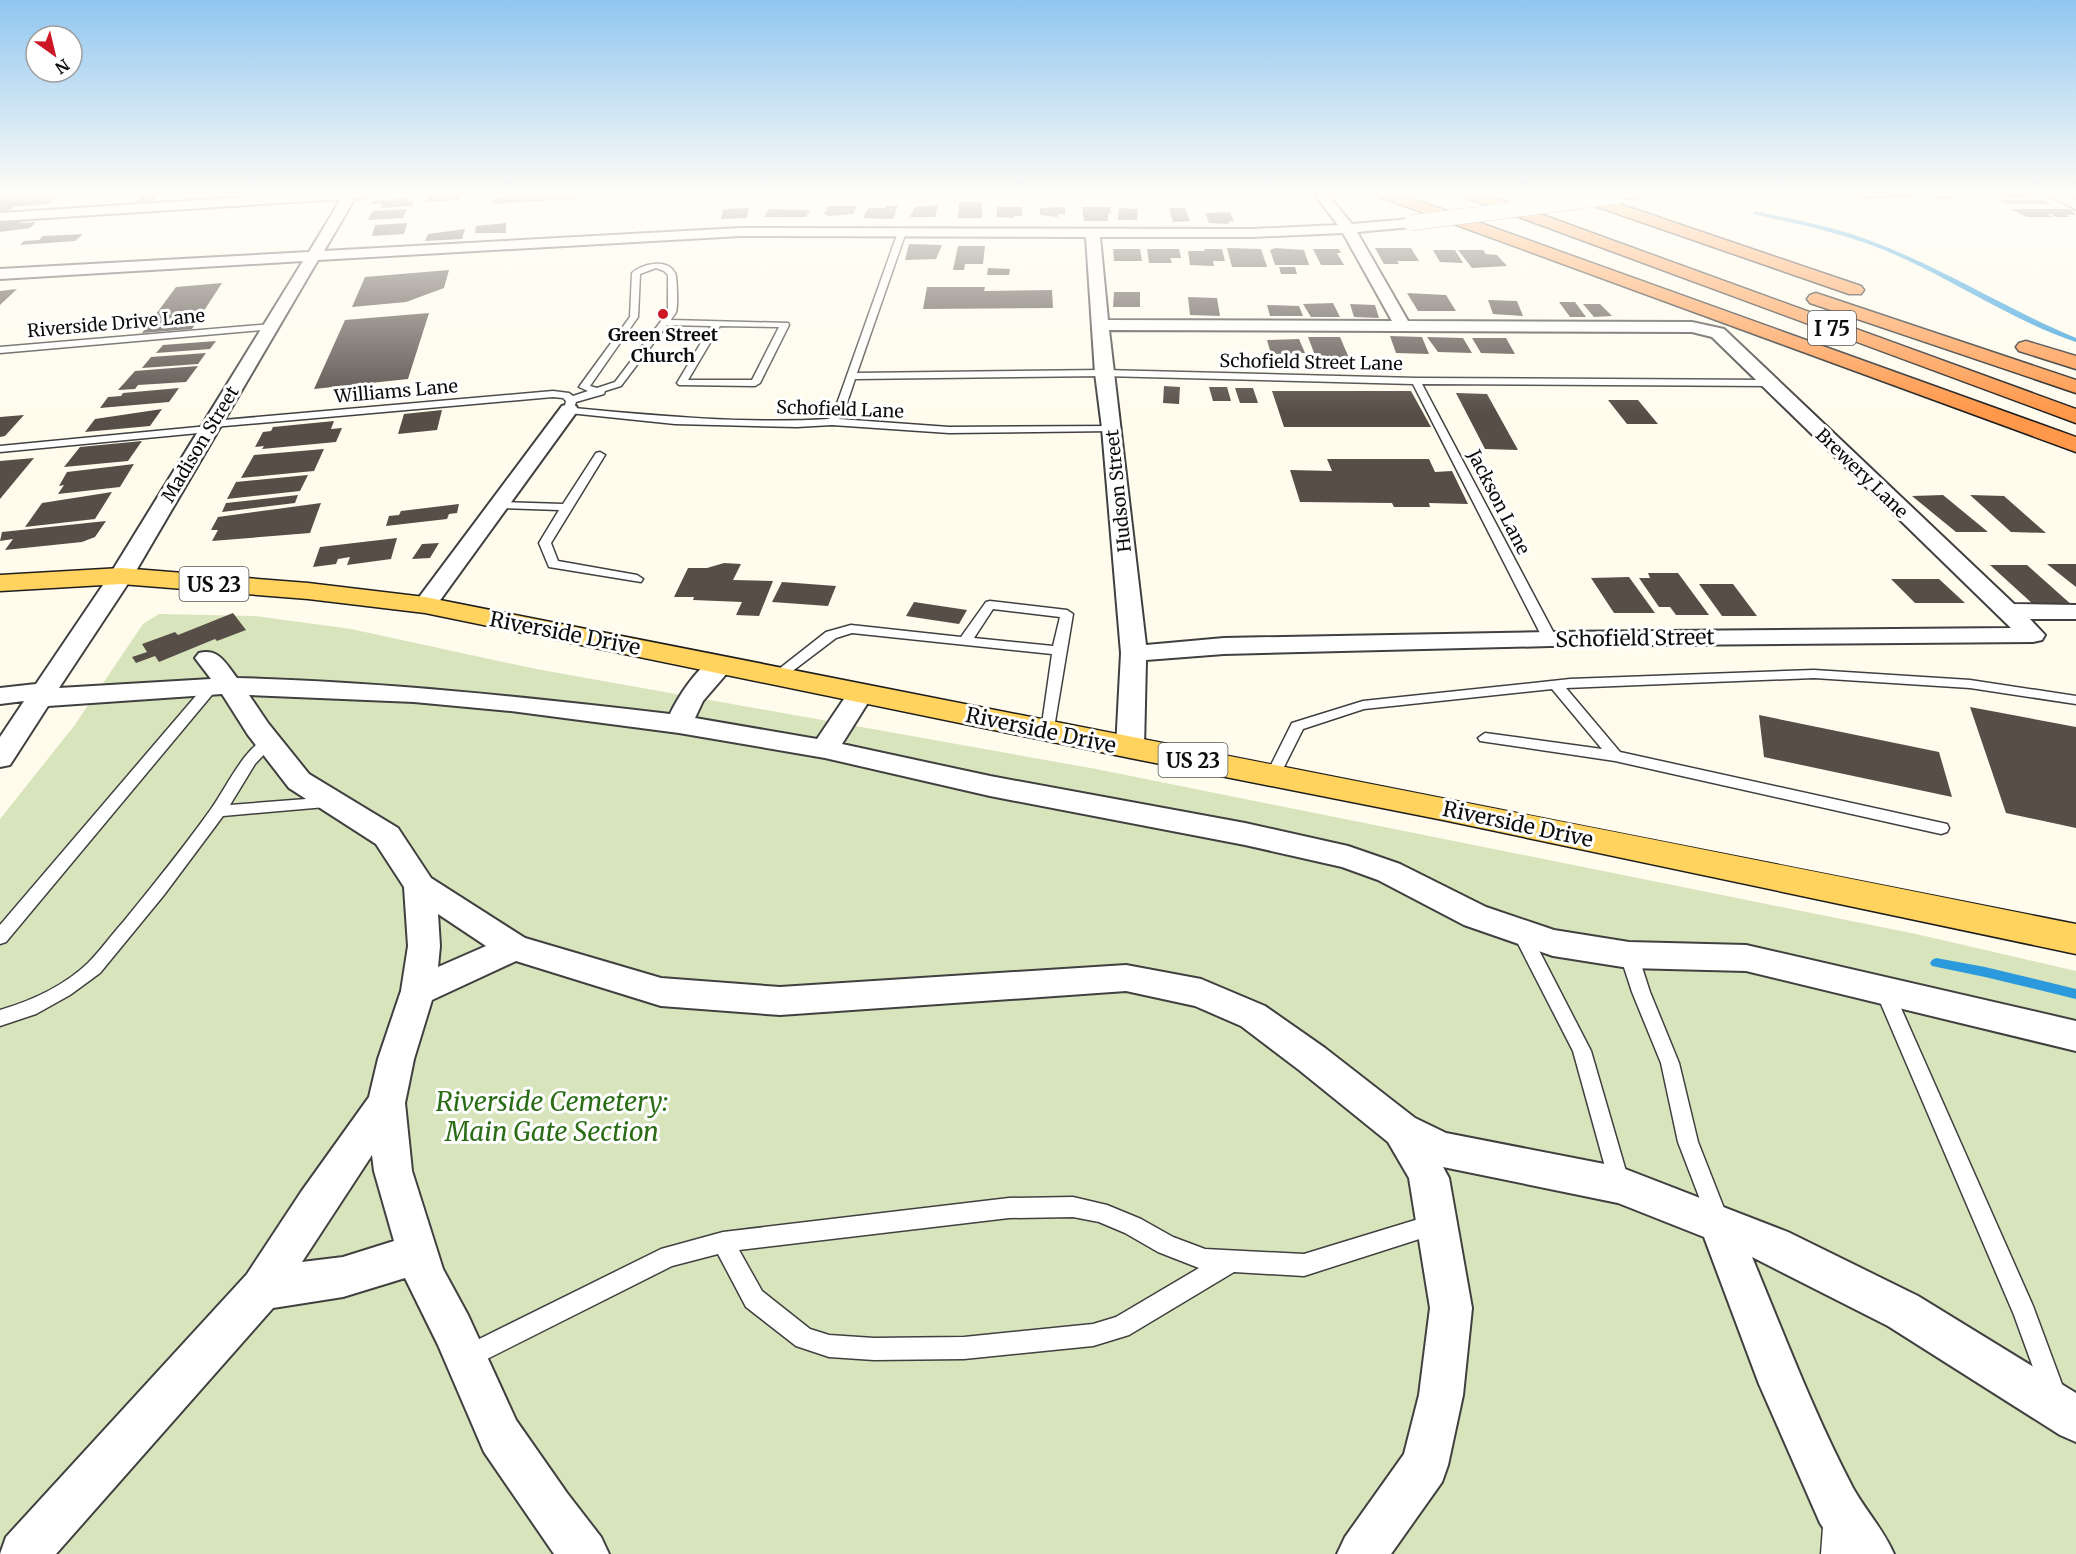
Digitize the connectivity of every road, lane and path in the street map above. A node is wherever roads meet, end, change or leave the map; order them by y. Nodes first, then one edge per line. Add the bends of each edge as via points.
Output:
1 (138, 267) edge
2 (307, 267) edge
3 (653, 267) edge
4 (658, 267) edge
5 (890, 267) edge
6 (1096, 267) edge
7 (1369, 267) edge
8 (1585, 267) edge
9 (1662, 267) edge
10 (1786, 267) edge
11 (0, 274) edge
12 (1802, 294) dead end
13 (1867, 294) dead end
14 (664, 322) junction
15 (717, 323) junction
16 (1102, 325) junction
17 (1402, 325) junction
18 (271, 327) junction
19 (2010, 341) dead end
20 (0, 350) edge
21 (2076, 363) edge
22 (1104, 373) junction
23 (851, 376) junction
24 (1416, 381) junction
25 (1770, 383) junction
26 (2076, 387) edge
27 (601, 392) junction
28 (570, 405) junction
29 (2076, 416) edge
30 (832, 422) junction
31 (210, 427) junction
32 (1112, 428) junction
33 (2076, 445) edge
34 (0, 449) edge
35 (600, 455) dead end
36 (499, 505) junction
37 (566, 507) junction
38 (121, 576) junction
39 (637, 579) dead end
40 (0, 583) edge
41 (425, 605) junction
42 (2008, 611) junction
43 (2076, 612) edge
44 (1550, 639) junction
45 (965, 641) junction
46 (1059, 651) junction
47 (1134, 653) junction
48 (208, 658) dead end
49 (721, 664) junction
50 (777, 676) junction
51 (1556, 685) junction
52 (220, 686) junction
53 (861, 693) junction
54 (41, 694) junction
55 (0, 696) edge
56 (2076, 700) edge
57 (680, 724) junction
58 (1048, 731) junction
59 (1485, 738) dead end
60 (268, 742) junction
61 (1130, 748) junction
62 (825, 749) junction
63 (1615, 756) junction
64 (0, 758) edge
65 (1273, 775) junction
66 (332, 802) junction
67 (218, 811) junction
68 (1941, 828) dead end
69 (420, 886) junction
70 (1521, 932) junction
71 (0, 938) edge
72 (2076, 939) edge
73 (514, 948) junction
74 (1629, 955) junction
75 (1884, 990) junction
76 (418, 991) junction
77 (0, 1018) edge
78 (2076, 1036) edge
79 (386, 1103) junction
80 (1401, 1130) junction
81 (1620, 1185) junction
82 (1435, 1224) junction
83 (1719, 1224) junction
84 (723, 1242) junction
85 (418, 1254) junction
86 (1230, 1262) junction
87 (262, 1289) junction
88 (464, 1358) junction
89 (2068, 1414) edge
90 (1836, 1506) junction
91 (23, 1554) edge
92 (584, 1554) edge
93 (1362, 1554) edge
94 (1834, 1554) edge
95 (1869, 1554) edge

1 - 11 street
2 - 18 street, Madison Street
3 - 27 lane via 636,273 634,317 584,387
4 - 14 lane via 672,275 672,312
5 - 23 lane
6 - 16 street, Hudson Street
7 - 17 street
8 - 33 highway
9 - 29 highway, I 75
10 - 13 highway
12 - 26 highway, I 75
14 - 15 lane
14 - 27 lane via 618,384
15 - 15 lane via 785,325 755,383 682,383
16 - 17 street
16 - 22 street, Hudson Street
17 - 25 street, Brewery Lane via 1692,327 1718,333
18 - 20 lane, Riverside Drive Lane
18 - 31 street, Madison Street
19 - 21 highway
22 - 23 lane, Schofield Street Lane
22 - 24 lane, Schofield Street Lane
22 - 32 street, Hudson Street
23 - 30 lane
24 - 25 lane, Schofield Street Lane
24 - 44 lane, Jackson Lane
25 - 42 street, Brewery Lane
27 - 28 lane
28 - 30 lane, Schofield Lane via 675,421
28 - 31 lane, Williams Lane via 566,395 553,394
28 - 36 street
30 - 32 lane, Schofield Lane via 949,430
31 - 34 lane, Williams Lane
31 - 38 street, Madison Street
32 - 47 street, Hudson Street
35 - 37 lane
36 - 37 lane
36 - 41 street
37 - 39 lane via 545,543 553,564
38 - 40 main road, Riverside Drive / US 23
38 - 41 main road, Riverside Drive / US 23
38 - 54 street, Madison Street
41 - 49 main road, Riverside Drive / US 23
42 - 43 street
42 - 44 street, Schofield Street via 2033,635
44 - 47 street, Schofield Street via 1224,646
45 - 46 lane
45 - 46 lane via 990,605 1067,614
45 - 50 lane via 851,629 831,635
46 - 58 lane
47 - 61 street, Hudson Street
48 - 52 street
49 - 50 main road, Riverside Drive / US 23
49 - 57 street via 691,698
50 - 53 main road, Riverside Drive / US 23
51 - 56 lane via 1814,674 1970,684
51 - 63 lane
51 - 65 lane via 1363,705 1297,726
52 - 54 street
52 - 57 street via 511,702
52 - 60 street
52 - 71 lane
53 - 58 main road, Riverside Drive / US 23
53 - 62 street
54 - 55 street
54 - 64 street, Madison Street
57 - 62 street
58 - 61 main road, Riverside Drive / US 23
59 - 63 lane
60 - 66 street via 298,782
60 - 67 lane via 250,761
61 - 65 main road, Riverside Drive / US 23
62 - 70 street via 1348,857 1389,872 1475,916
63 - 68 lane
65 - 72 main road, Riverside Drive / US 23
66 - 67 lane
66 - 69 street via 387,836
67 - 77 lane via 94,968 30,1009
69 - 73 street
69 - 76 street via 424,946
70 - 74 street via 1553,943
70 - 81 lane via 1582,1051
73 - 76 street
73 - 80 street via 661,993 780,1001 1126,978 1201,993 1253,1016
74 - 75 street via 1746,958
74 - 83 lane via 1670,1064 1688,1142
75 - 78 street
75 - 89 lane
76 - 79 street
79 - 85 street via 393,1171
79 - 87 street
80 - 81 street via 1442,1149
80 - 82 street via 1429,1178
81 - 83 street
82 - 86 lane via 1304,1265
82 - 93 street via 1451,1308 1441,1395 1425,1465
83 - 89 street via 1774,1246 1903,1311
83 - 90 street via 1775,1368
84 - 86 lane via 1009,1208 1073,1207 1100,1212 1205,1260
84 - 86 lane via 754,1299 804,1338 829,1346 874,1349 964,1348 1093,1335 1121,1328
84 - 88 lane via 669,1256
85 - 87 street via 343,1277
85 - 88 street
87 - 91 street
88 - 92 street via 500,1436
90 - 94 lane
90 - 95 street

